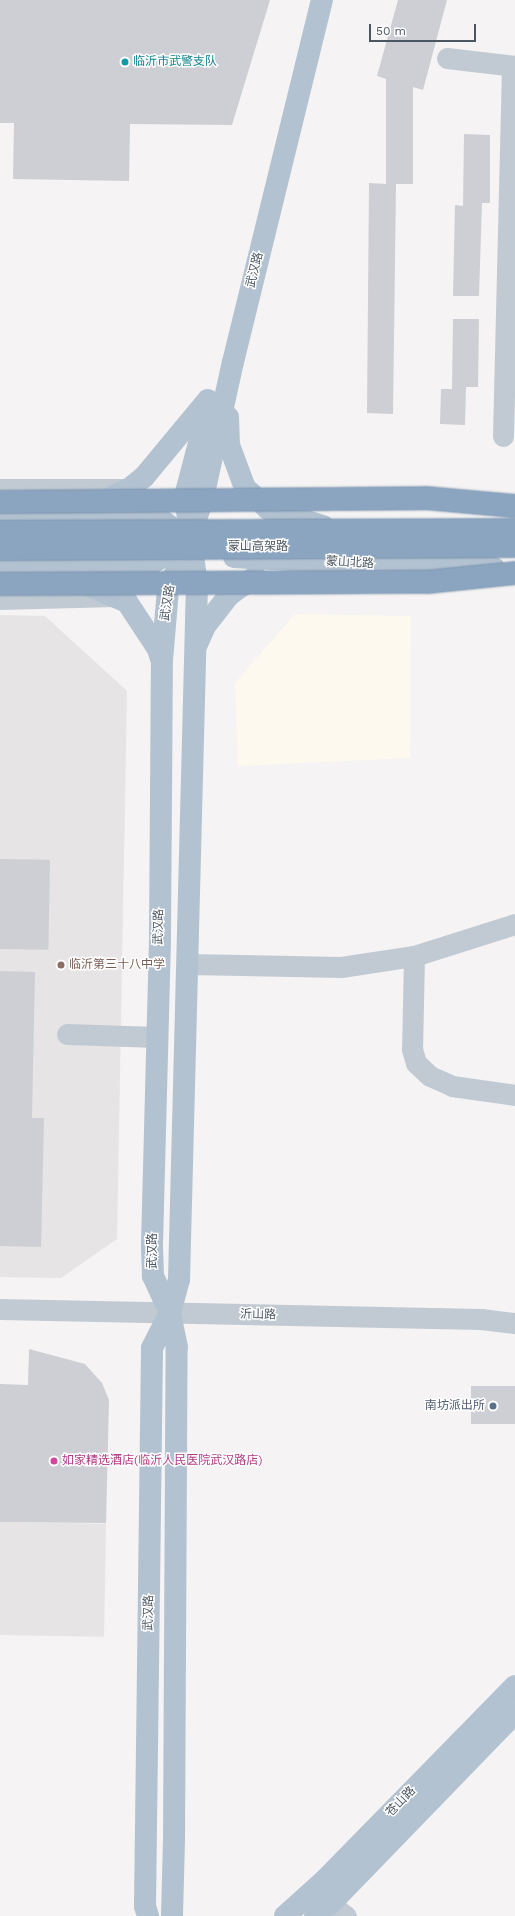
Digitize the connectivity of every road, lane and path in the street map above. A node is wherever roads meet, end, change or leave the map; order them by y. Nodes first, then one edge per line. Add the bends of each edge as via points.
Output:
1 (308, 0) edge
2 (322, 0) edge
3 (447, 58) dead end
4 (513, 66) edge
5 (219, 395) junction
6 (504, 436) dead end
7 (129, 488) junction
8 (0, 489) edge
9 (0, 502) edge
10 (515, 506) edge
11 (80, 513) junction
12 (0, 514) edge
13 (515, 522) edge
14 (323, 526) junction
15 (515, 530) edge
16 (0, 532) edge
17 (189, 541) junction
18 (515, 546) edge
19 (0, 549) edge
20 (314, 561) junction
21 (515, 568) edge
22 (48, 569) junction
23 (0, 570) edge
24 (515, 573) edge
25 (0, 584) edge
26 (116, 596) junction
27 (0, 599) edge
28 (196, 646) junction
29 (162, 660) junction
30 (515, 924) edge
31 (414, 956) junction
32 (186, 964) junction
33 (67, 1034) dead end
34 (157, 1037) junction
35 (515, 1095) edge
36 (0, 1309) edge
37 (170, 1313) junction
38 (515, 1323) edge
39 (515, 1686) edge
40 (515, 1713) edge
41 (330, 1912) edge
42 (148, 1916) edge
43 (172, 1916) edge
44 (285, 1916) edge

1 - 5 main road, 武汉路
2 - 5 main road, 武汉路
3 - 4 street
4 - 6 street
5 - 7 main road via 144,478
5 - 14 main road via 230,445 245,488 268,509
5 - 17 main road, 武汉路 via 185,496
7 - 8 street
7 - 11 main road
9 - 10 highway, bridge via 425,498
11 - 12 main road, 蒙山北路
11 - 17 main road, 蒙山北路 via 155,515
13 - 14 main road
14 - 17 main road via 226,526
15 - 16 highway, 蒙山高架路, bridge
17 - 20 main road, 蒙山北路 via 224,556
17 - 22 main road via 149,565
17 - 28 main road, 武汉路 via 197,585
17 - 29 main road, 武汉路 via 168,590
18 - 19 highway, 蒙山高架路, bridge
20 - 21 main road, 蒙山北路
20 - 28 main road via 280,566 257,576 230,595 206,626
22 - 23 main road
22 - 26 main road
24 - 25 highway, bridge via 426,582
26 - 27 street
26 - 29 main road via 127,602 158,649
28 - 32 main road, 武汉路
29 - 34 main road, 武汉路
30 - 31 street
31 - 32 street via 341,967
31 - 35 street via 412,1049 416,1063 430,1076 452,1086
32 - 37 main road, 武汉路 via 179,1280
33 - 34 street
34 - 37 main road, 武汉路 via 153,1276
36 - 37 street, 沂山路
37 - 38 street, 沂山路 via 481,1319
37 - 42 main road, 武汉路 via 152,1348 145,1906
37 - 43 main road, 武汉路 via 176,1347
39 - 44 main road, 苍山路 via 324,1881
40 - 41 main road, 苍山路

